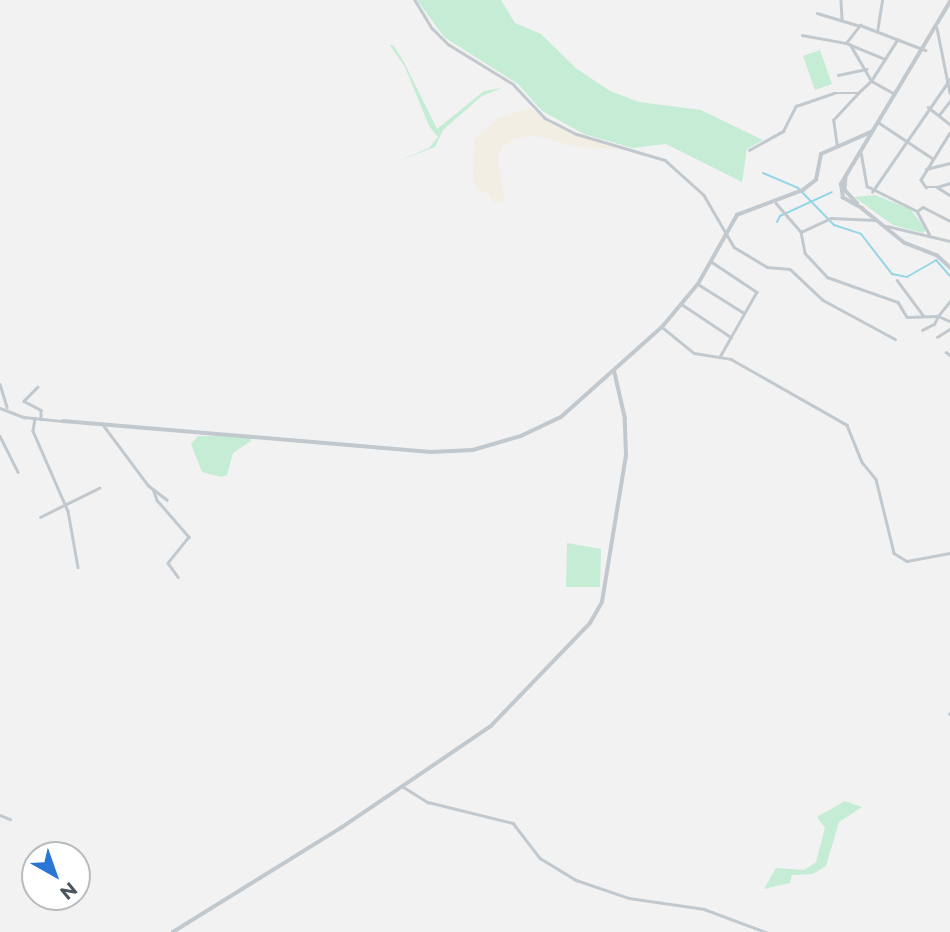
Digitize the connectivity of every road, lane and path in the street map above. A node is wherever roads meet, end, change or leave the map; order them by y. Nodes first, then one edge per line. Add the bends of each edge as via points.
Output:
1 (415, 0) edge
2 (841, 0) edge
3 (882, 0) edge
4 (950, 2) edge
5 (817, 13) dead end
6 (842, 19) junction
7 (858, 25) junction
8 (937, 28) junction
9 (877, 32) junction
10 (802, 35) dead end
11 (897, 40) junction
12 (848, 43) junction
13 (925, 51) junction
14 (885, 59) junction
15 (866, 69) junction
16 (838, 75) dead end
17 (949, 80) edge
18 (871, 81) junction
19 (858, 93) junction
20 (950, 93) edge
21 (896, 95) junction
22 (950, 101) edge
23 (928, 107) junction
24 (939, 115) junction
25 (878, 122) junction
26 (950, 124) edge
27 (871, 132) junction
28 (950, 132) edge
29 (905, 141) junction
30 (837, 147) junction
31 (860, 149) junction
32 (749, 150) dead end
33 (932, 158) junction
34 (950, 163) edge
35 (926, 169) junction
36 (950, 183) edge
37 (937, 187) junction
38 (872, 191) junction
39 (950, 195) edge
40 (776, 203) junction
41 (917, 211) junction
42 (879, 220) junction
43 (950, 221) edge
44 (887, 226) junction
45 (800, 232) junction
46 (929, 234) junction
47 (725, 236) junction
48 (950, 241) edge
49 (712, 262) junction
50 (950, 267) edge
51 (897, 280) dead end
52 (698, 284) junction
53 (950, 301) edge
54 (683, 305) junction
55 (744, 313) junction
56 (923, 315) junction
57 (938, 316) junction
58 (950, 321) edge
59 (662, 327) junction
60 (950, 329) edge
61 (922, 330) dead end
62 (731, 337) junction
63 (937, 337) dead end
64 (895, 339) dead end
65 (946, 352) dead end
66 (950, 355) edge
67 (720, 357) junction
68 (614, 371) junction
69 (0, 384) edge
70 (38, 387) dead end
71 (1, 389) edge
72 (0, 408) edge
73 (7, 409) junction
74 (35, 418) junction
75 (41, 419) junction
76 (63, 421) joint
77 (104, 425) junction
78 (0, 436) edge
79 (18, 472) dead end
80 (99, 488) dead end
81 (153, 489) junction
82 (167, 500) dead end
83 (65, 507) junction
84 (40, 517) dead end
85 (950, 553) edge
86 (78, 567) dead end
87 (178, 577) dead end
88 (402, 786) junction
89 (0, 815) edge
90 (10, 819) dead end
91 (173, 932) edge
92 (766, 932) edge

1 - 47 street via 432,29 448,44 513,84 545,118 577,134 659,157 674,167 704,195
2 - 6 street
3 - 9 street
4 - 8 street
5 - 6 street
6 - 7 street
7 - 9 street
7 - 12 street
8 - 13 street
8 - 17 street
9 - 11 street
10 - 12 street
11 - 13 street
11 - 14 street
12 - 14 street
12 - 15 street
13 - 21 street
14 - 18 street
15 - 16 street
15 - 18 street
17 - 20 street
17 - 23 street
18 - 19 street
18 - 21 street
19 - 30 street via 834,118
19 - 32 street via 834,93 796,106 783,131
21 - 25 street
22 - 24 street
23 - 24 street
23 - 29 street
24 - 26 street
25 - 27 street
25 - 29 street
27 - 30 street
27 - 31 street
28 - 33 street
29 - 33 street
29 - 38 street
30 - 40 street via 819,156 816,180
31 - 38 street via 863,179
31 - 42 street via 848,170 845,190
33 - 35 street
34 - 35 street
35 - 37 street via 923,185
36 - 37 street
37 - 39 street
38 - 41 street
40 - 45 street
40 - 47 street via 746,208
41 - 43 street via 923,207
41 - 46 street
42 - 44 street
42 - 45 street via 831,218
44 - 46 street
44 - 50 street via 905,243 937,255
45 - 56 street via 805,253 827,277 898,302 907,317
46 - 48 street
47 - 49 street
47 - 64 street via 767,267 789,269 823,300
49 - 52 street
49 - 55 street via 757,292
51 - 56 street
52 - 54 street
52 - 55 street
53 - 57 street
54 - 59 street
54 - 62 street
55 - 62 street
56 - 57 street
57 - 58 street
57 - 61 street
59 - 67 street via 694,353
59 - 68 street
60 - 63 street
62 - 67 street
65 - 66 street
67 - 85 street via 850,428 862,462 876,479 892,548 900,559
68 - 77 street via 576,406 544,426 497,444 453,452
68 - 88 street via 627,437 597,613 491,726
69 - 71 street
70 - 75 street via 24,401 41,410
71 - 73 street
72 - 73 street
73 - 74 street
74 - 75 street
74 - 83 street via 33,431
75 - 76 street
76 - 77 street
77 - 81 street
78 - 79 street
80 - 83 street
81 - 82 street
81 - 87 street via 189,537 168,563
83 - 84 street
83 - 86 street
88 - 91 street
88 - 92 street via 428,802 513,823 540,858 576,880 629,898 704,909
89 - 90 street

